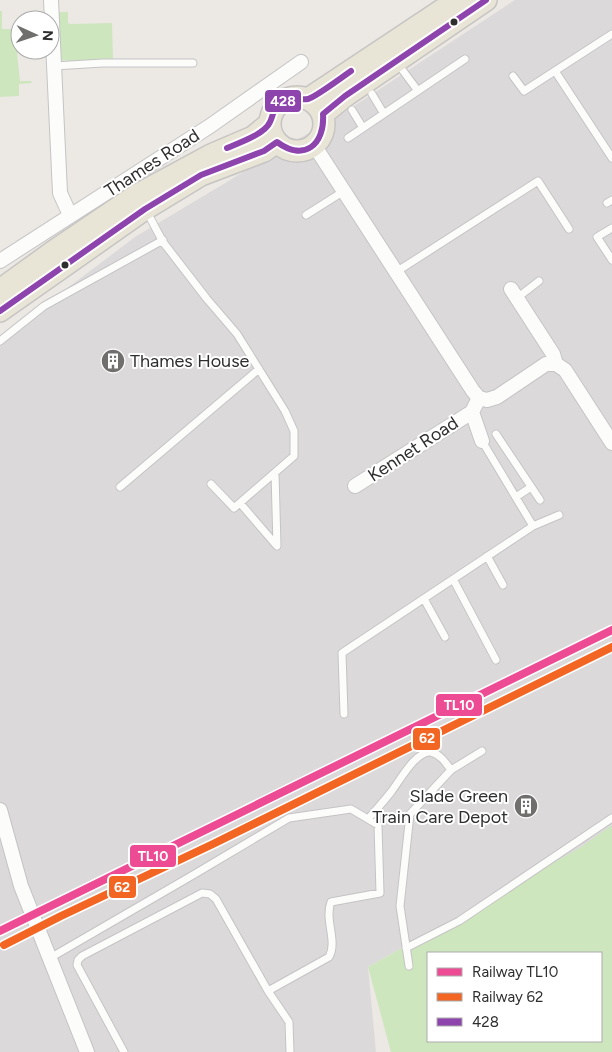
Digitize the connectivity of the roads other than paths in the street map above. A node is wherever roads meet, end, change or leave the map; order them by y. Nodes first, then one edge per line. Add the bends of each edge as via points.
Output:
1 (51, 0) edge
2 (457, 0) edge
3 (486, 0) edge
4 (612, 34) edge
5 (465, 59) dead end
6 (301, 62) dead end
7 (397, 62) junction
8 (193, 63) dead end
9 (54, 66) junction
10 (556, 70) junction
11 (514, 76) dead end
12 (418, 91) junction
13 (372, 94) dead end
14 (316, 107) junction
15 (352, 110) dead end
16 (384, 114) junction
17 (363, 128) junction
18 (274, 132) junction
19 (348, 138) dead end
20 (314, 145) junction
21 (612, 158) edge
22 (344, 191) junction
23 (145, 209) junction
24 (70, 215) junction
25 (306, 215) dead end
26 (612, 228) edge
27 (569, 229) dead end
28 (163, 240) junction
29 (612, 260) edge
30 (0, 261) edge
31 (396, 272) junction
32 (539, 282) dead end
33 (0, 290) edge
34 (514, 293) joint
35 (0, 311) edge
36 (0, 341) edge
37 (556, 364) junction
38 (259, 370) junction
39 (478, 398) junction
40 (472, 412) junction
41 (496, 434) dead end
42 (482, 441) joint
43 (612, 443) edge
44 (275, 473) junction
45 (211, 484) dead end
46 (355, 486) dead end
47 (120, 487) dead end
48 (531, 487) junction
49 (516, 497) junction
50 (540, 500) dead end
51 (240, 503) junction
52 (559, 515) dead end
53 (533, 526) junction
54 (487, 556) junction
55 (453, 579) junction
56 (503, 585) dead end
57 (424, 599) junction
58 (445, 637) dead end
59 (496, 660) dead end
60 (344, 714) dead end
61 (482, 751) dead end
62 (451, 770) junction
63 (0, 810) edge
64 (612, 818) edge
65 (368, 819) junction
66 (406, 948) junction
67 (50, 958) junction
68 (409, 966) dead end
69 (268, 990) junction
70 (87, 1052) edge
71 (124, 1052) edge
72 (290, 1052) edge

1 - 9 street
2 - 14 main road, Thames Road
3 - 7 main road
4 - 10 lane
5 - 12 lane
6 - 24 street, Thames Road via 210,126
7 - 12 lane
7 - 14 main road via 345,96
8 - 9 lane
9 - 24 street via 60,193
10 - 11 lane via 524,91
10 - 21 lane
12 - 16 lane
13 - 16 lane
14 - 18 main road, Thames Road via 298,97 283,101 272,114
14 - 20 main road via 324,124 323,134
15 - 17 lane
16 - 17 lane
17 - 19 lane
18 - 20 main road via 288,149 300,151
18 - 23 main road, Thames Road via 264,151 201,175
18 - 33 main road, Thames Road via 253,137 211,155 137,195
20 - 22 street
22 - 25 lane
22 - 31 street
23 - 28 lane
23 - 35 main road, Thames Road
24 - 30 street, Thames Road
26 - 29 lane via 597,238
27 - 31 lane via 538,181
28 - 36 lane via 44,306
28 - 38 lane via 237,334
31 - 39 street
32 - 34 lane
34 - 37 street via 553,354
37 - 39 street via 546,364 497,397
37 - 43 street via 564,370
38 - 44 lane via 294,431 294,456
38 - 47 lane
39 - 40 street, Kennet Road
40 - 42 street, Kennet Road
40 - 46 street, Kennet Road
41 - 48 lane
42 - 49 lane
44 - 51 lane
44 - 51 lane via 277,546
45 - 51 lane via 234,508
48 - 49 lane
48 - 50 lane
49 - 53 lane
52 - 53 lane
53 - 54 lane
54 - 55 lane
54 - 56 lane
55 - 57 lane
55 - 59 lane
57 - 58 lane
57 - 60 lane via 342,653
61 - 62 lane
62 - 65 lane via 434,752 428,752 406,769 392,792
62 - 66 lane via 410,814 400,906
63 - 67 street via 21,886
64 - 66 lane via 459,921
65 - 67 lane via 351,809 289,818
65 - 69 lane via 378,824 380,893 331,902 328,909 333,950 329,957
66 - 68 lane
67 - 70 street
69 - 71 lane via 216,898 202,893 78,960 77,965
69 - 72 lane via 289,1022

